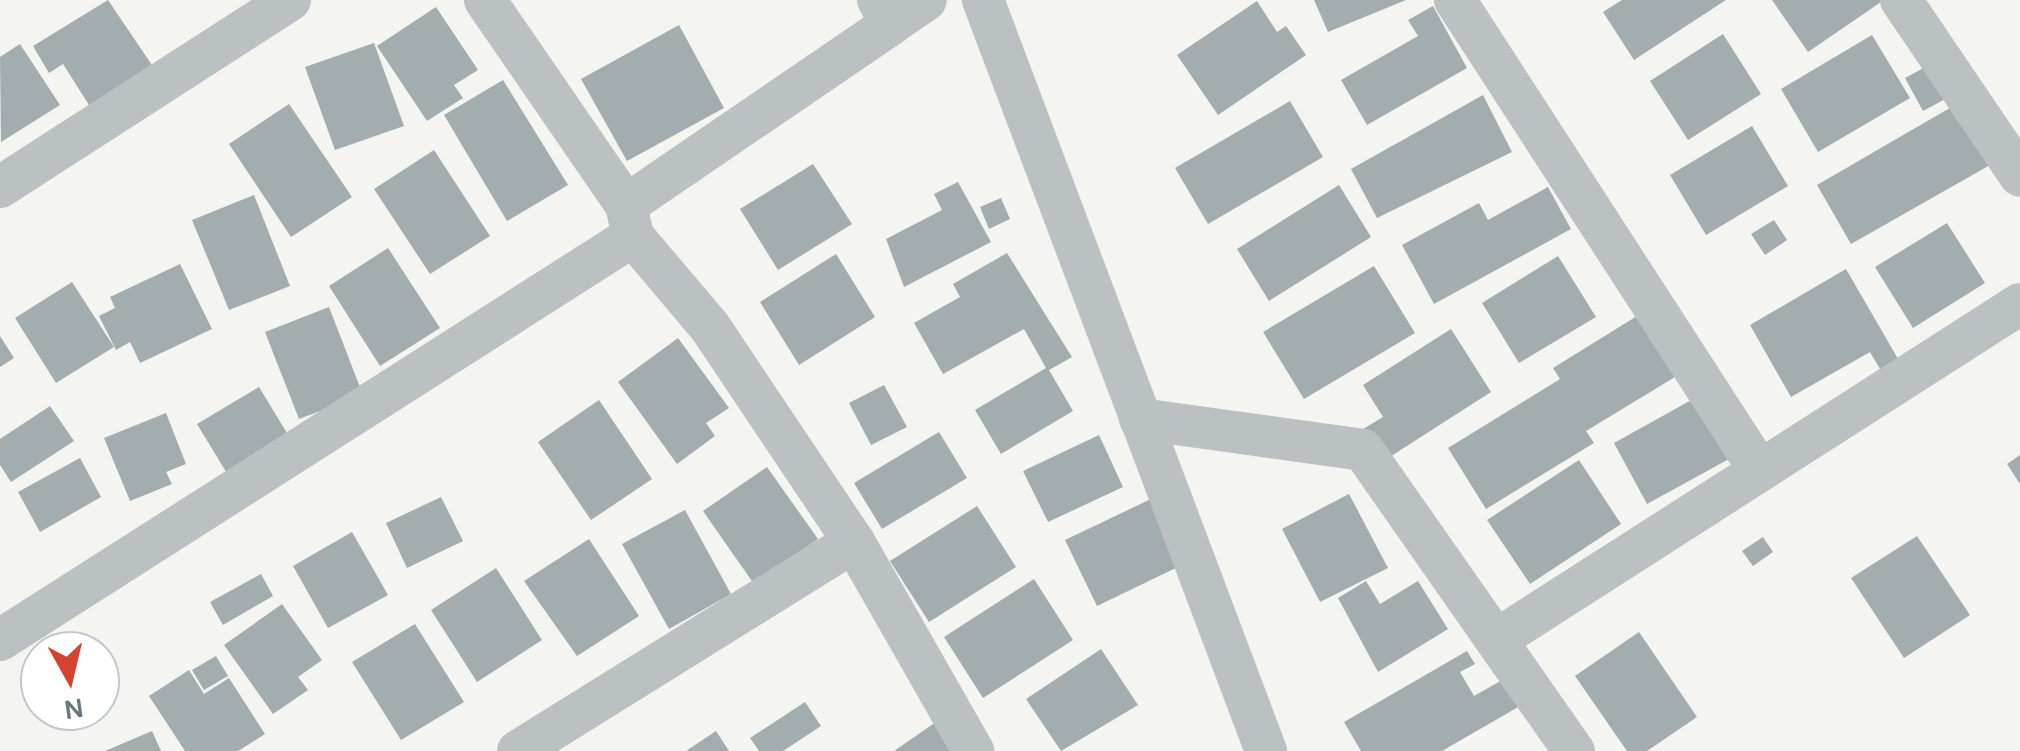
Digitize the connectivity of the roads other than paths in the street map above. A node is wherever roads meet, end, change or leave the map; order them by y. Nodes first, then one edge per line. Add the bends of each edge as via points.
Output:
1 (290, 0) edge
2 (485, 0) edge
3 (926, 0) edge
4 (982, 0) edge
5 (1455, 0) edge
6 (1900, 0) edge
7 (884, 12) edge
8 (2020, 176) edge
9 (0, 188) edge
10 (630, 220) junction
11 (2020, 304) edge
12 (1140, 419) junction
13 (1760, 471) junction
14 (854, 542) junction
15 (0, 640) edge
16 (1496, 640) junction
17 (518, 751) edge
18 (973, 751) edge
19 (1266, 751) edge
20 (1574, 751) edge

1 - 9 street
2 - 10 street
3 - 7 street
4 - 12 street
5 - 13 street
6 - 8 street
7 - 10 street
10 - 14 street
10 - 15 street
11 - 13 street
12 - 16 street via 1363,450
12 - 19 street
13 - 16 street
14 - 17 street
14 - 18 street
16 - 20 street

